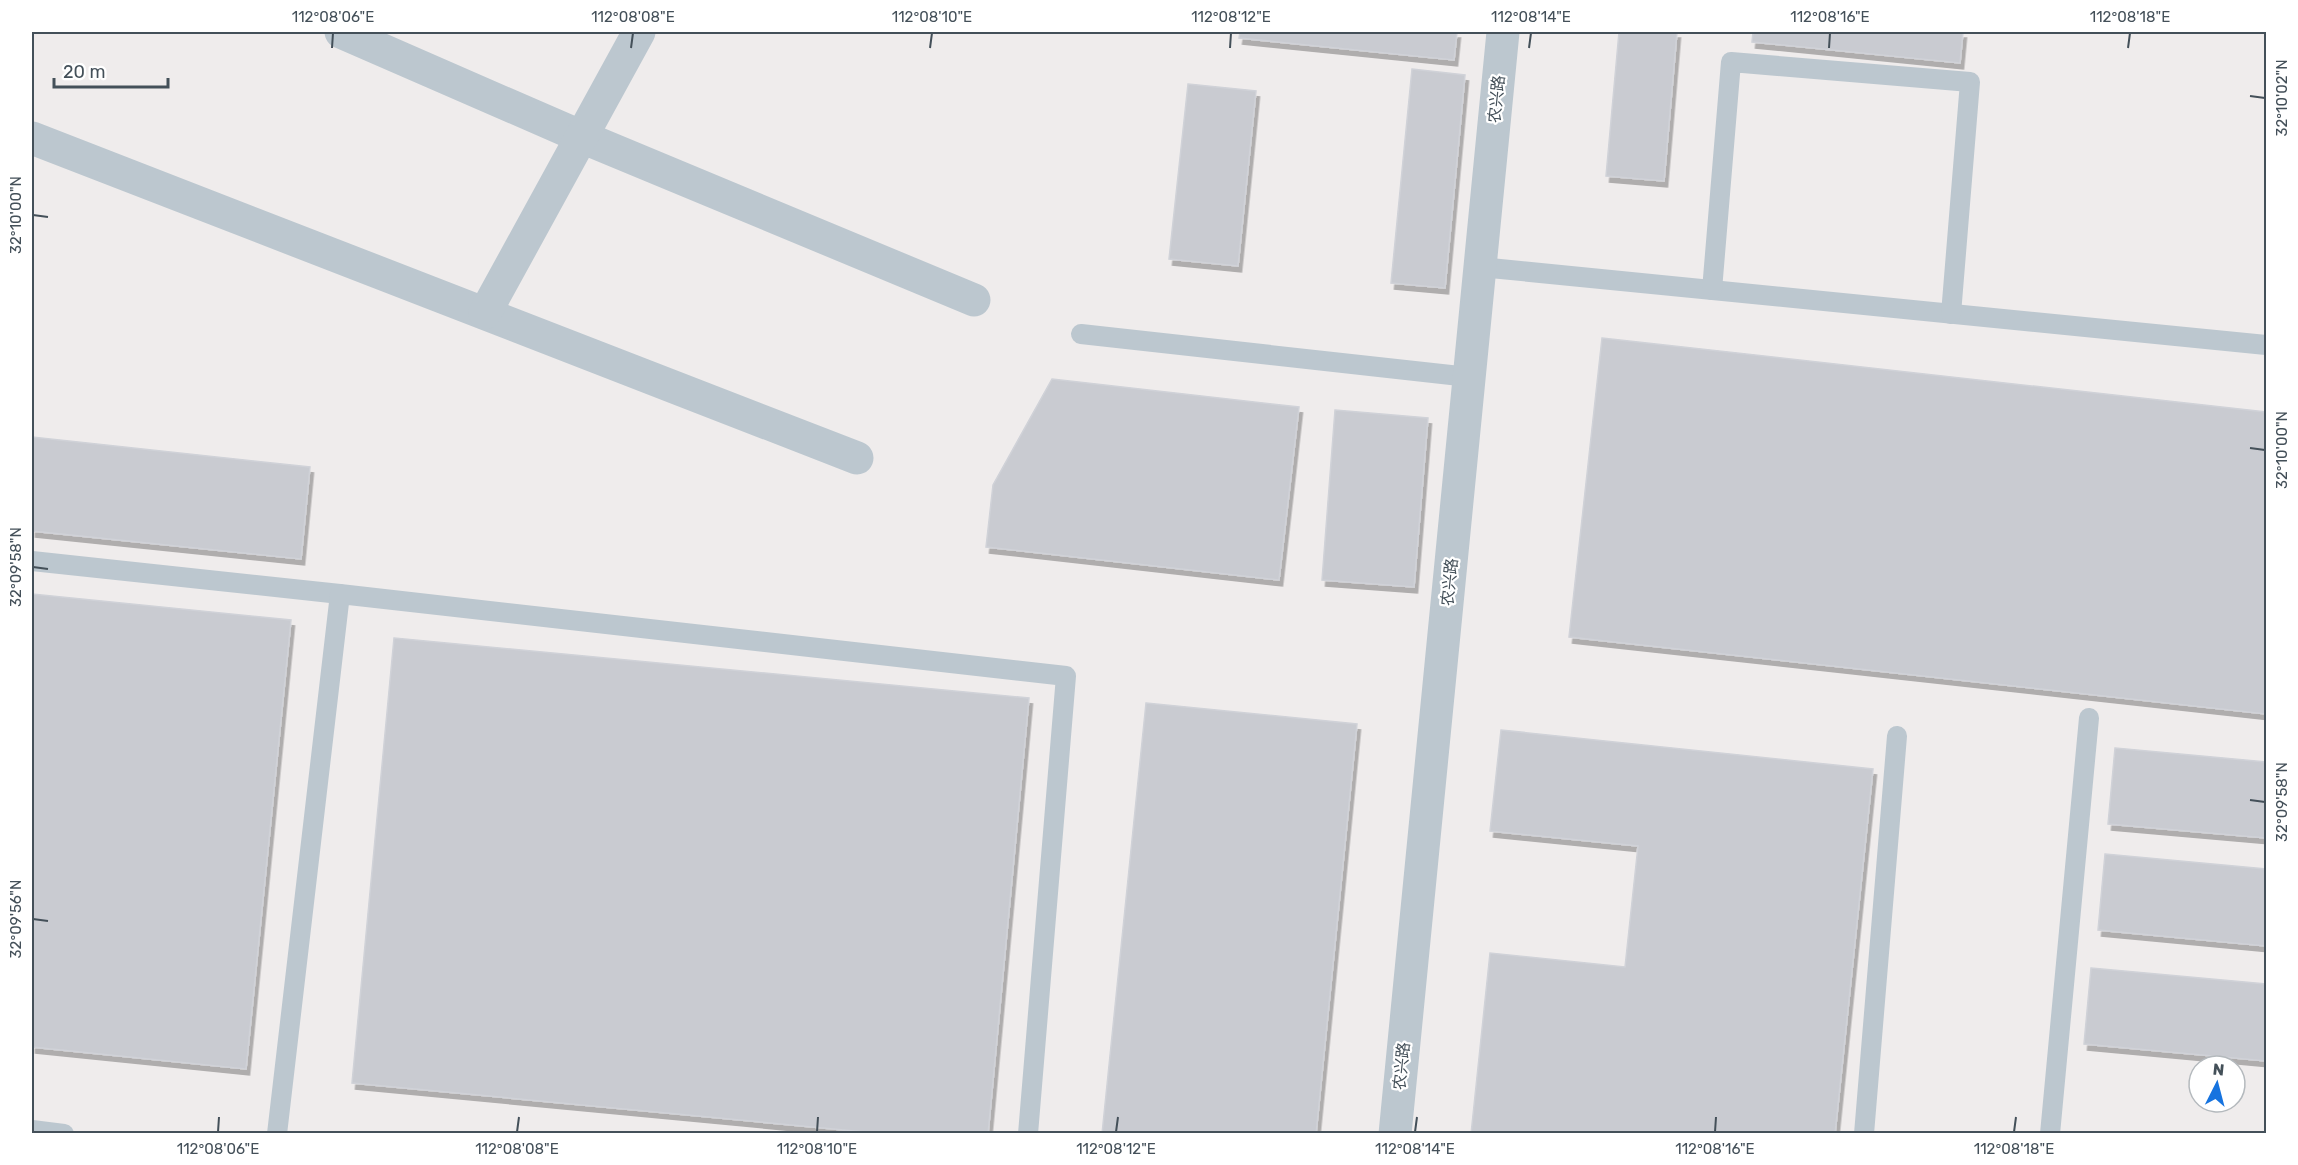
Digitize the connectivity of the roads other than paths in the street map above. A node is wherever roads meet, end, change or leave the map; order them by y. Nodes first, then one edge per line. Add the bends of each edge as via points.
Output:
1 (341, 32) edge
2 (639, 32) edge
3 (1503, 32) edge
4 (582, 137) junction
5 (32, 138) edge
6 (1480, 267) junction
7 (1712, 290) junction
8 (974, 300) dead end
9 (485, 314) junction
10 (1951, 314) junction
11 (1082, 334) dead end
12 (2266, 345) edge
13 (1469, 377) junction
14 (857, 458) dead end
15 (32, 561) edge
16 (340, 594) junction
17 (2089, 718) dead end
18 (1897, 736) dead end
19 (32, 1130) edge
20 (64, 1134) edge
21 (277, 1134) edge
22 (1028, 1134) edge
23 (1395, 1134) edge
24 (1864, 1134) edge
25 (2050, 1134) edge

1 - 4 street
2 - 4 street
3 - 6 street, 农兴路
4 - 8 street
4 - 9 street
5 - 9 street
6 - 7 lane
6 - 13 street, 农兴路
7 - 10 lane
7 - 10 lane via 1731,62 1970,82
9 - 14 street
10 - 12 lane
11 - 13 lane
13 - 23 street, 农兴路
15 - 16 lane
16 - 21 lane
16 - 22 lane via 1066,676
17 - 25 lane
18 - 24 lane
19 - 20 lane

